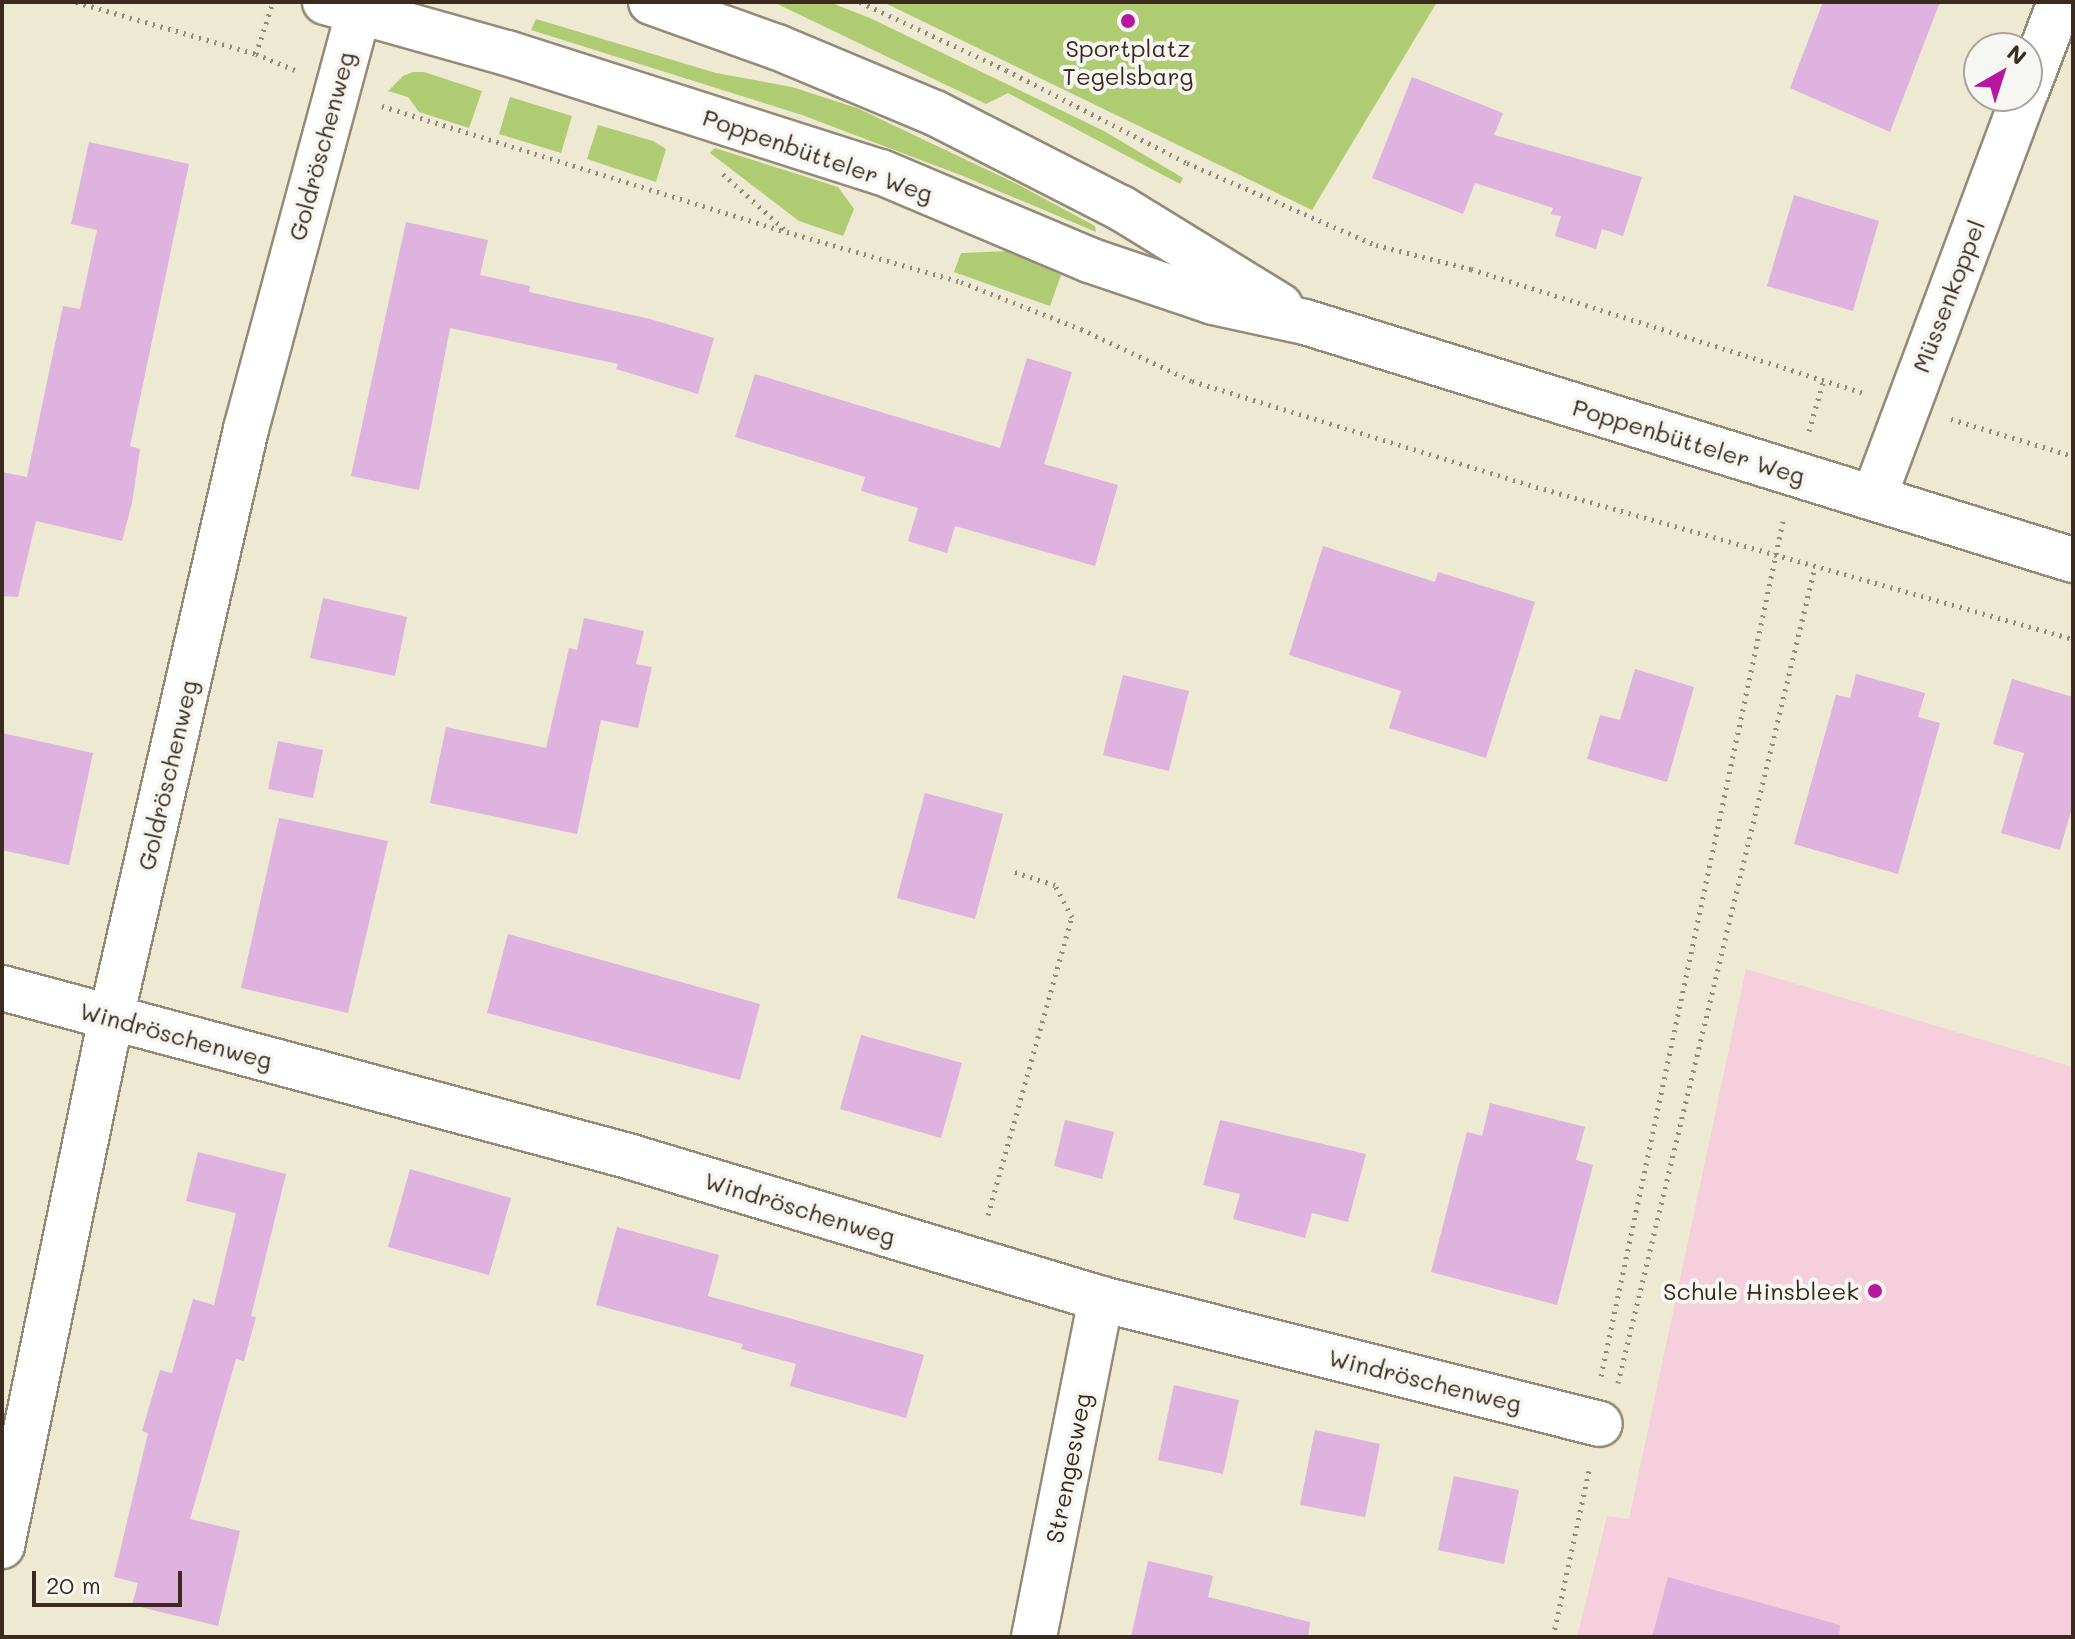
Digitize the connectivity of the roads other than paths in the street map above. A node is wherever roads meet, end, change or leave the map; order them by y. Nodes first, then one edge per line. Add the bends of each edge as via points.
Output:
1 (651, 2) edge
2 (2060, 2) edge
3 (342, 7) edge
4 (2043, 47) edge
5 (2018, 112) edge
6 (1305, 322) junction
7 (1874, 497) junction
8 (2073, 560) edge
9 (2, 988) edge
10 (111, 1018) junction
11 (1101, 1299) junction
12 (1600, 1424) road end
13 (2, 1546) edge
14 (1034, 1637) edge

1 - 6 street, Poppenbütteler Weg via 935,113 1121,208
2 - 4 street
3 - 6 street, Poppenbütteler Weg via 507,53 881,172 1089,260 1213,302
3 - 10 street, Goldröschenweg via 338,87 246,429
5 - 7 street, Müssenkoppel
6 - 7 street, Poppenbütteler Weg
7 - 8 street, Poppenbütteler Weg
9 - 10 street, Windröschenweg
10 - 11 street, Windröschenweg via 628,1156
10 - 13 street, Goldröschenweg
11 - 12 street, Windröschenweg
11 - 14 street, Strengesweg

